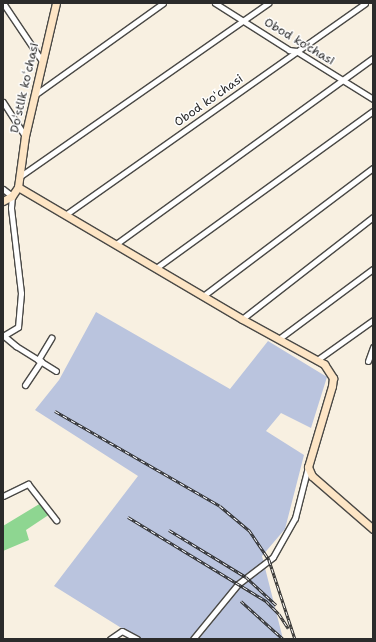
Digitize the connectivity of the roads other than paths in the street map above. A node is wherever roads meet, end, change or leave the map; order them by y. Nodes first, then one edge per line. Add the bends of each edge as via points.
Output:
1 (3, 3) edge
2 (56, 3) edge
3 (163, 3) edge
4 (215, 3) edge
5 (268, 3) edge
6 (365, 3) edge
7 (244, 19) junction
8 (296, 51) junction
9 (373, 58) edge
10 (42, 61) junction
11 (342, 80) junction
12 (36, 94) junction
13 (373, 99) edge
14 (3, 102) edge
15 (373, 111) edge
16 (25, 136) junction
17 (373, 168) edge
18 (18, 178) junction
19 (18, 187) junction
20 (3, 189) edge
21 (12, 196) junction
22 (3, 201) edge
23 (65, 215) junction
24 (373, 217) edge
25 (116, 244) junction
26 (156, 268) junction
27 (373, 269) edge
28 (203, 296) junction
29 (242, 319) junction
30 (373, 320) edge
31 (4, 336) edge
32 (51, 338) dead end
33 (280, 338) junction
34 (373, 347) edge
35 (40, 360) junction
36 (318, 360) junction
37 (368, 362) dead end
38 (56, 371) dead end
39 (25, 386) dead end
40 (308, 467) junction
41 (3, 496) edge
42 (56, 520) dead end
43 (373, 529) edge
44 (110, 639) edge
45 (137, 639) edge
46 (193, 639) edge

1 - 10 street
2 - 10 street, Doʻstlik koʻchasi
3 - 12 street
4 - 7 street, Obod ko'chasi
5 - 7 street
6 - 8 street, Obod koʻchasi
7 - 8 street, Obod ko'chasi via 289,50
7 - 18 street
8 - 11 street, Obod ko'chasi
8 - 23 street, Obod koʻchasi
9 - 11 street
10 - 12 street, Doʻstlik koʻchasi
11 - 13 street, Obod ko'chasi
11 - 25 street
12 - 16 street, Doʻstlik koʻchasi
14 - 16 street
15 - 26 street
16 - 18 street, Doʻstlik koʻchasi
17 - 28 street
18 - 19 street, Doʻstlik koʻchasi
19 - 21 street
19 - 23 street
20 - 21 street
21 - 22 street
21 - 31 street via 21,310 18,327
23 - 25 street
24 - 29 street
25 - 26 street
26 - 28 street
27 - 33 street
28 - 29 street
29 - 33 street
30 - 36 street
31 - 35 street
32 - 35 street
33 - 36 street
34 - 37 street
35 - 38 street
35 - 39 street
36 - 40 street via 324,364 333,378
40 - 43 street via 312,476
40 - 46 street via 295,518 273,557 238,584
41 - 42 street via 28,484
44 - 45 street via 122,631

